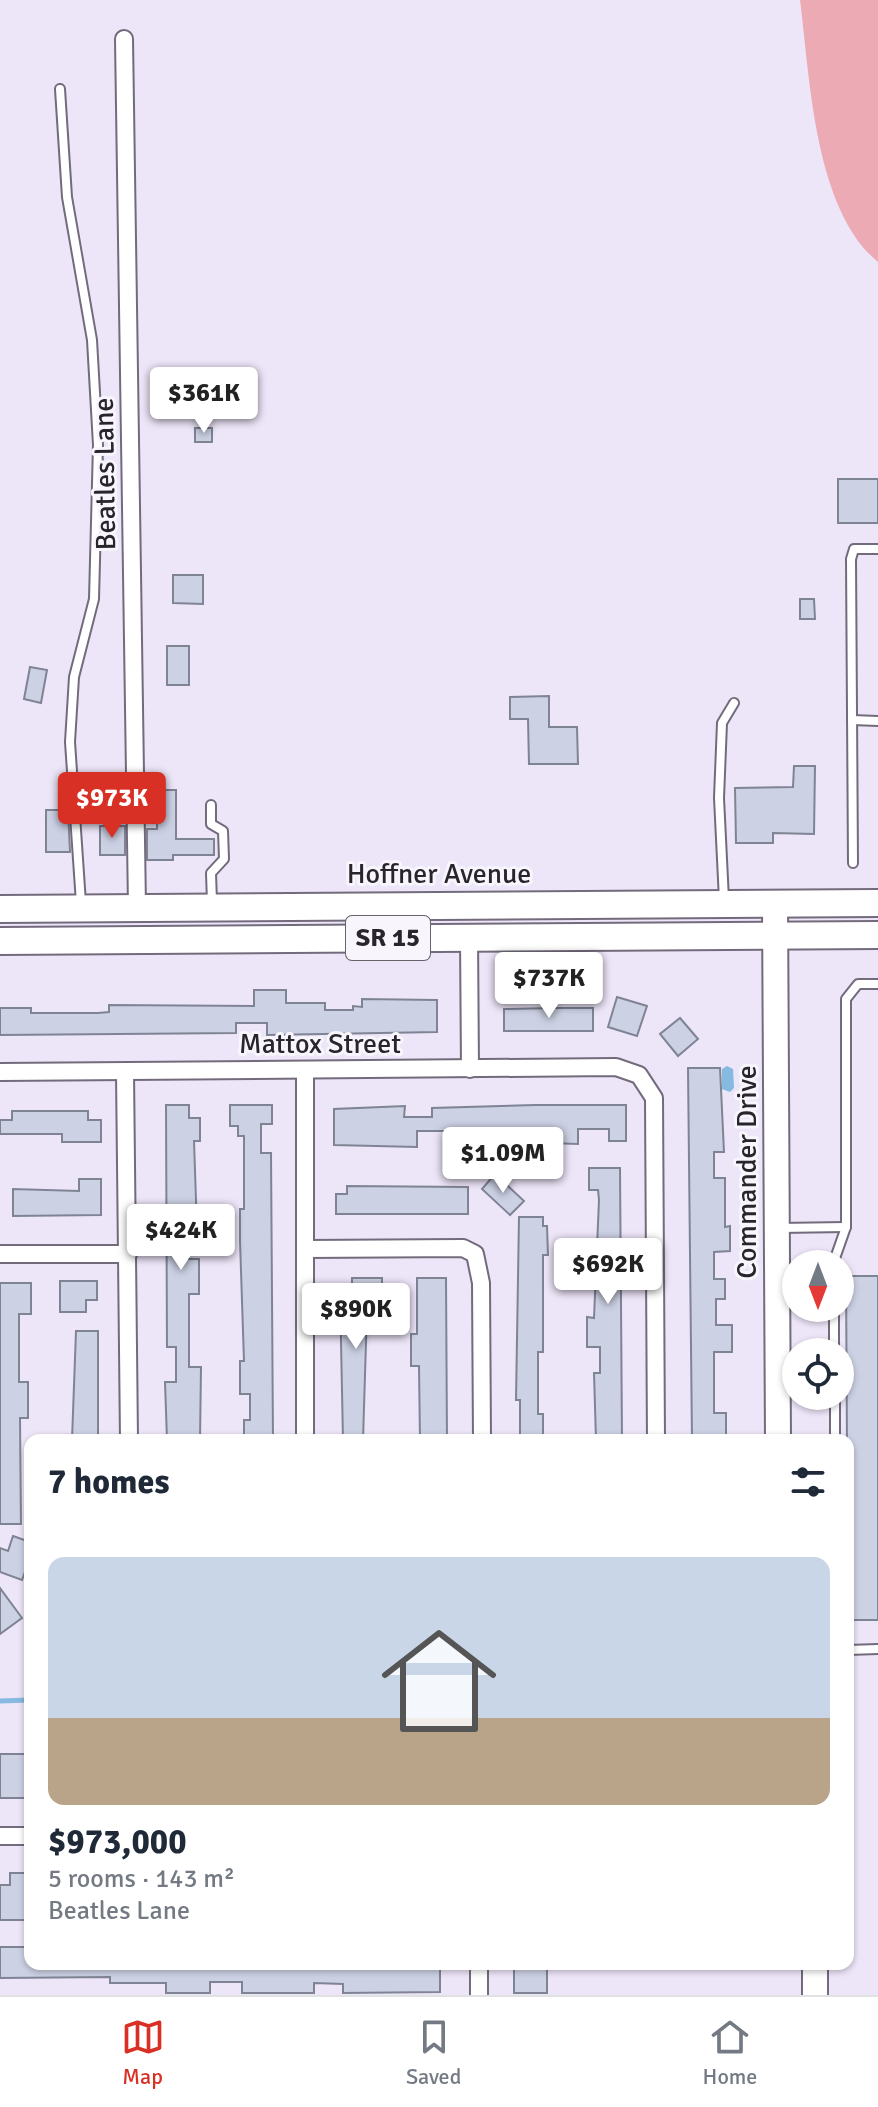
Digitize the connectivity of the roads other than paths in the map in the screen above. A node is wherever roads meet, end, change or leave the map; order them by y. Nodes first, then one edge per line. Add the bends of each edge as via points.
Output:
1 (124, 39) dead end
2 (60, 89) dead end
3 (878, 549) edge
4 (734, 703) dead end
5 (852, 720) junction
6 (878, 721) edge
7 (211, 805) dead end
8 (853, 863) dead end
9 (878, 903) edge
10 (775, 904) junction
11 (725, 905) junction
12 (137, 907) junction
13 (212, 907) junction
14 (81, 908) junction
15 (0, 909) edge
16 (0, 919) edge
17 (776, 935) junction
18 (878, 935) edge
19 (469, 937) junction
20 (0, 941) edge
21 (878, 984) edge
22 (470, 1069) junction
23 (305, 1070) junction
24 (0, 1072) edge
25 (125, 1072) junction
26 (846, 1227) junction
27 (777, 1228) junction
28 (306, 1249) junction
29 (838, 1250) edge
30 (0, 1254) edge
31 (128, 1254) junction
32 (835, 1410) edge
33 (129, 1434) edge
34 (305, 1434) edge
35 (482, 1434) edge
36 (656, 1434) edge
37 (778, 1434) edge
38 (835, 1434) edge
39 (878, 1649) edge
40 (854, 1650) edge
41 (0, 1836) edge
42 (24, 1836) edge
43 (479, 1970) edge
44 (815, 1970) edge
45 (479, 1995) edge
46 (815, 1995) edge

1 - 12 street, Beatles Lane
2 - 14 lane via 67,197 92,340 98,445 94,599 74,677 70,742
3 - 5 lane via 854,549 851,559
4 - 11 lane via 722,723 719,798
5 - 6 lane
5 - 8 lane
7 - 13 lane via 211,824 223,831 224,859 211,873
9 - 10 main road, Hoffner Avenue / SR 15
10 - 11 main road, Hoffner Avenue / SR 15
10 - 17 street, Commander Drive
11 - 13 main road, Hoffner Avenue / SR 15
12 - 13 main road, Hoffner Avenue / SR 15
12 - 14 main road, Hoffner Avenue / SR 15
12 - 16 main road via 118,921
14 - 15 main road, Hoffner Avenue / SR 15
17 - 18 main road, SR 15
17 - 19 main road, SR 15
17 - 27 street, Commander Drive
19 - 20 main road, SR 15
19 - 22 street
21 - 26 lane via 858,984 846,999
22 - 23 street, Mattox Street
22 - 36 street, Mattox Street via 616,1067 639,1075 654,1098
23 - 25 street, Mattox Street
23 - 28 street
24 - 25 street, Mattox Street
25 - 31 street
26 - 27 lane
26 - 29 lane
27 - 37 street, Commander Drive
28 - 34 street
28 - 35 street via 463,1248 475,1254 481,1283
30 - 31 street
31 - 33 street
32 - 38 lane
39 - 40 lane
41 - 42 street
43 - 45 street
44 - 46 street

